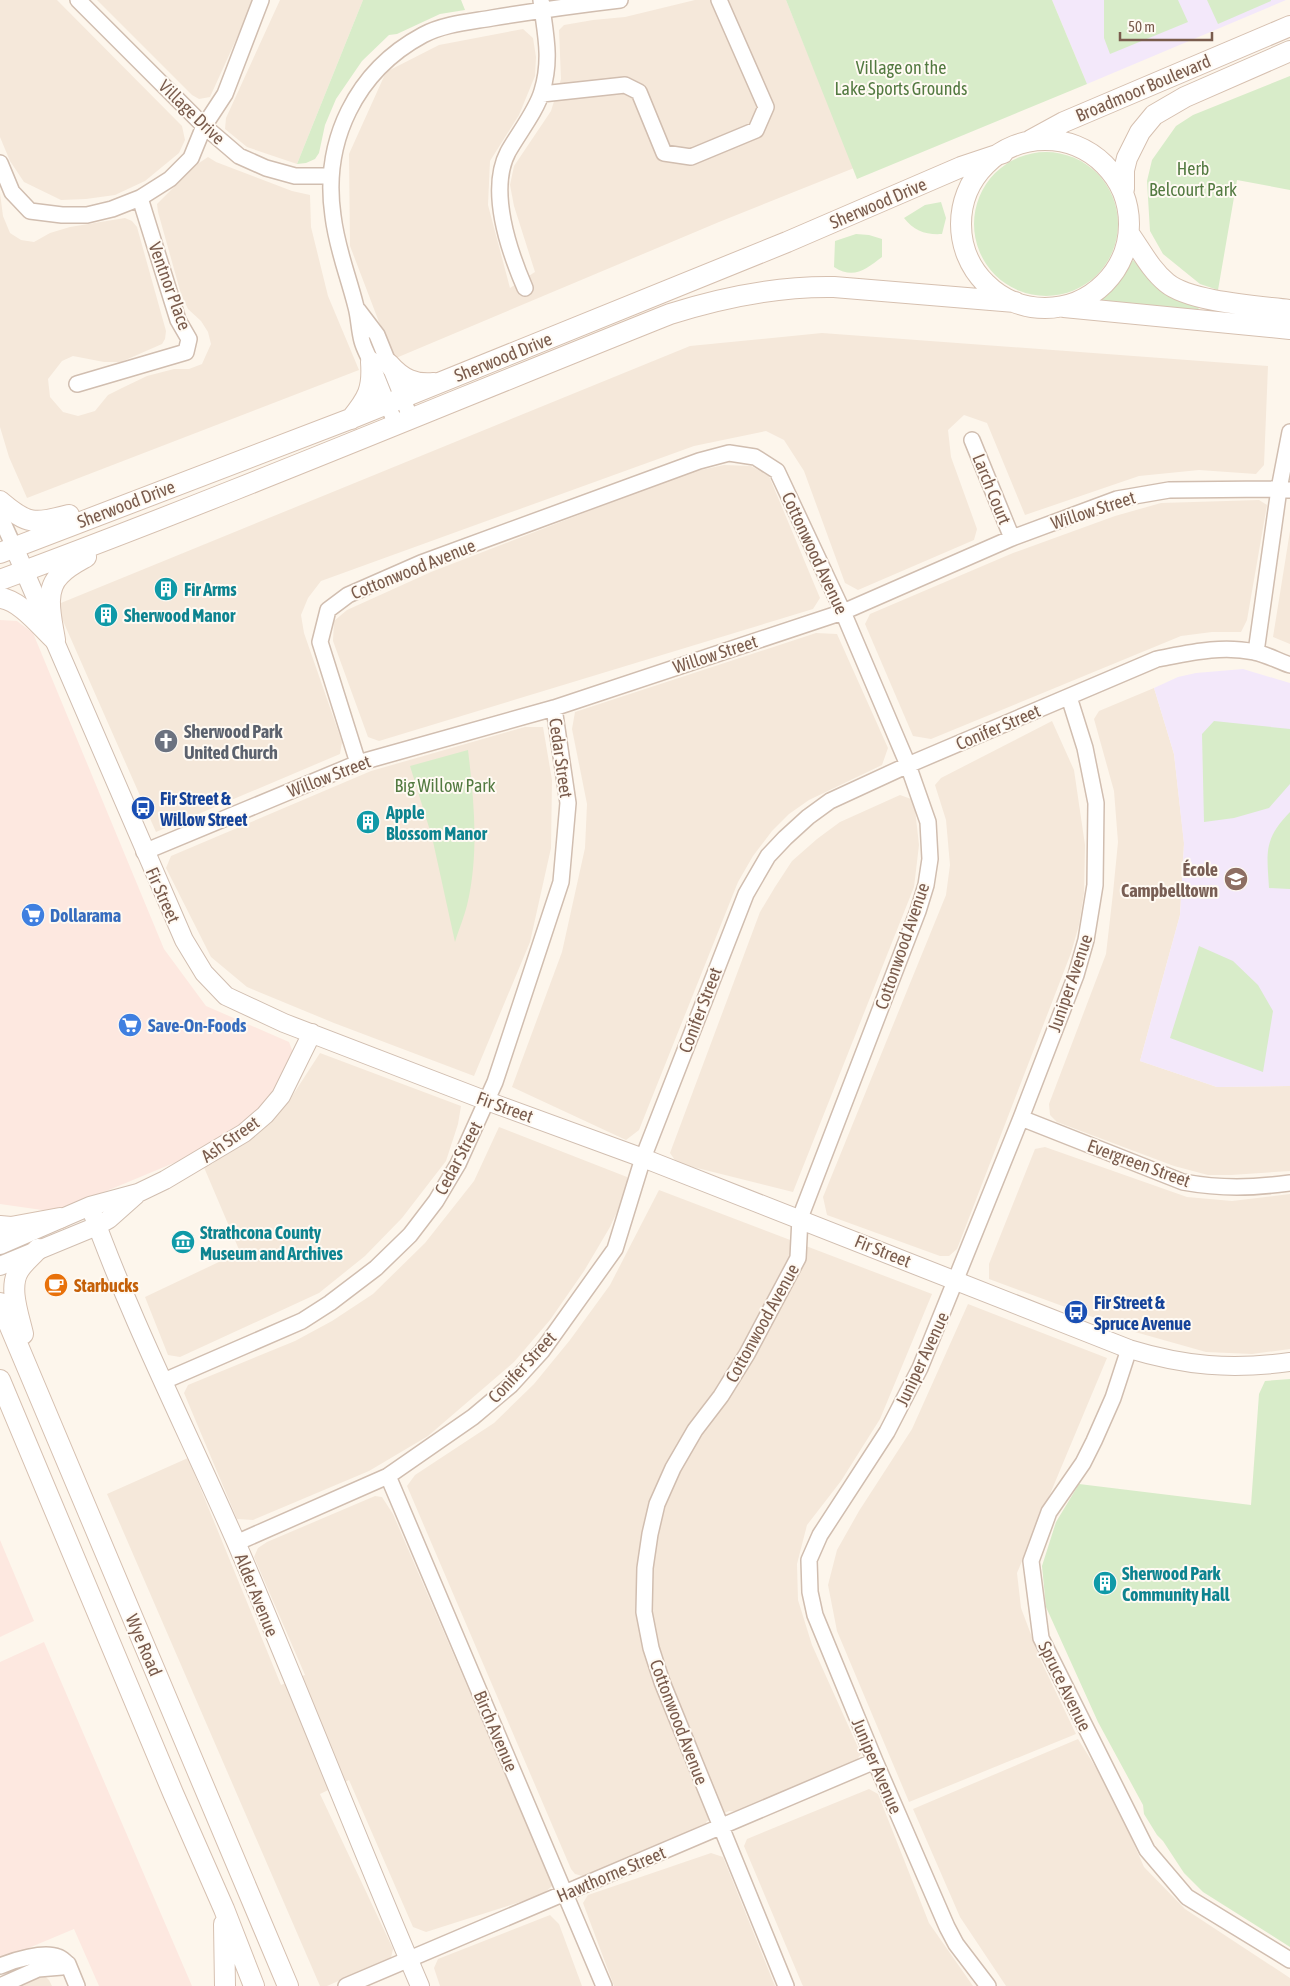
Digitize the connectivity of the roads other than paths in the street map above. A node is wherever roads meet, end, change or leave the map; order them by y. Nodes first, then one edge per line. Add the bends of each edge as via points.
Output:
1 (78, 0) edge
2 (261, 0) edge
3 (620, 0) edge
4 (719, 0) edge
5 (541, 5) edge
6 (1290, 26) edge
7 (1290, 51) edge
8 (542, 94) junction
9 (204, 126) junction
10 (1025, 143) junction
11 (1003, 153) junction
12 (0, 163) edge
13 (331, 176) junction
14 (1124, 189) junction
15 (140, 198) junction
16 (1130, 235) junction
17 (525, 288) dead end
18 (1015, 302) junction
19 (1064, 307) junction
20 (1290, 310) edge
21 (1290, 329) edge
22 (380, 363) junction
23 (439, 383) junction
24 (77, 384) dead end
25 (395, 400) junction
26 (350, 419) junction
27 (404, 422) junction
28 (1290, 432) edge
29 (972, 440) dead end
30 (1285, 490) edge
31 (144, 496) junction
32 (0, 501) edge
33 (0, 516) edge
34 (122, 534) junction
35 (1012, 538) junction
36 (7, 550) edge
37 (25, 570) junction
38 (0, 580) edge
39 (0, 598) edge
40 (843, 612) junction
41 (55, 640) junction
42 (1256, 652) junction
43 (1290, 665) edge
44 (1069, 697) junction
45 (554, 708) junction
46 (358, 763) junction
47 (908, 765) junction
48 (144, 852) junction
49 (312, 1033) junction
50 (487, 1101) junction
51 (1021, 1118) junction
52 (642, 1158) junction
53 (1290, 1184) edge
54 (138, 1193) junction
55 (90, 1206) junction
56 (60, 1218) junction
57 (800, 1218) junction
58 (0, 1226) edge
59 (97, 1226) junction
60 (0, 1245) edge
61 (38, 1250) junction
62 (0, 1266) edge
63 (957, 1280) junction
64 (0, 1303) edge
65 (1129, 1348) junction
66 (1290, 1362) edge
67 (32, 1378) junction
68 (0, 1380) edge
69 (164, 1381) junction
70 (388, 1476) junction
71 (236, 1542) junction
72 (875, 1761) junction
73 (720, 1828) junction
74 (564, 1893) junction
75 (224, 1909) junction
76 (409, 1960) junction
77 (1290, 1960) edge
78 (68, 1964) junction
79 (0, 1966) edge
80 (0, 1986) edge
81 (77, 1986) edge
82 (225, 1986) edge
83 (254, 1986) edge
84 (288, 1986) edge
85 (346, 1986) edge
86 (420, 1986) edge
87 (604, 1986) edge
88 (786, 1986) edge
89 (988, 1986) edge

1 - 9 street, Village Drive
2 - 9 street via 225,94
3 - 5 street
4 - 8 street via 766,108 756,130 691,157 664,153 639,92 625,85
5 - 8 street via 548,47 548,68
5 - 13 street via 448,25 423,35 396,53 372,74 348,111 338,136
6 - 10 main road, Broadmoor Boulevard via 1064,122
7 - 14 main road, Broadmoor Boulevard via 1185,97 1154,115 1140,132 1127,158
8 - 17 street via 501,168 502,218
9 - 13 street, Village Drive via 239,156 266,168 295,176
9 - 15 street via 191,158 170,179
10 - 11 main road
10 - 14 main road via 1055,141 1084,150 1100,159
11 - 18 main road via 978,172 970,184 962,203 960,229 965,250 980,278 993,290
11 - 23 main road, Sherwood Drive via 961,167 787,242
12 - 15 street via 12,192 30,211 87,215 112,210
13 - 22 street via 332,214 338,247 357,309 362,341
14 - 16 main road via 1131,222
15 - 24 street, Ventnor Place via 178,320 189,339 186,352
16 - 19 main road via 1125,254 1113,274 1094,291
16 - 20 main road via 1152,269 1169,285 1204,298
18 - 19 main road
18 - 27 main road, Sherwood Drive via 834,287 782,289 725,298 670,314
19 - 21 main road
22 - 23 main road via 413,382
22 - 25 street
22 - 26 main road via 370,391
23 - 25 main road, Sherwood Drive
25 - 26 main road, Sherwood Drive
25 - 27 street
26 - 31 main road, Sherwood Drive
27 - 34 main road, Sherwood Drive
28 - 30 street
29 - 35 street, Larch Court
30 - 35 street, Willow Street via 1169,490 1134,496 1117,499
30 - 42 street
31 - 32 main road via 30,521 13,513
31 - 36 main road, Sherwood Drive
33 - 36 street, Fir Street
34 - 37 main road, Sherwood Drive
34 - 41 main road via 61,573 53,584 50,593
35 - 40 street, Willow Street
36 - 37 street, Fir Street
37 - 38 main road, Sherwood Drive
37 - 41 street, Fir Street
39 - 41 main road via 22,608
40 - 45 street, Willow Street
40 - 46 street, Cottonwood Avenue via 778,471 755,457 729,453 699,461 421,563 348,595 328,610 320,642
40 - 47 street, Cottonwood Avenue
41 - 48 street, Fir Street
42 - 43 street, Conifer Street
42 - 44 street, Conifer Street via 1232,648 1158,659
44 - 47 street, Conifer Street
44 - 51 street, Juniper Avenue via 1085,748 1096,803 1095,885 1086,940 1076,975
45 - 46 street, Willow Street
45 - 50 street, Cedar Street via 568,803 561,882
46 - 48 street, Willow Street
47 - 52 street, Conifer Street via 830,801 784,838 760,868 736,916
47 - 57 street, Cottonwood Avenue via 928,822 930,858 926,885
48 - 49 street, Fir Street via 184,940 204,973 226,996
49 - 50 street, Fir Street
49 - 54 street, Ash Street via 281,1096 265,1115 220,1148
50 - 52 street, Fir Street
50 - 69 street, Cedar Street via 458,1164 436,1201 410,1235 376,1268 302,1321
51 - 53 street, Evergreen Street via 1184,1182 1239,1188
51 - 63 street, Juniper Avenue
52 - 57 street, Fir Street
52 - 70 street, Conifer Street via 615,1249 542,1351 473,1417
54 - 55 street, Ash Street
54 - 59 street, Ash Street
55 - 56 street, Ash Street
55 - 59 street, Alder Avenue
56 - 58 main road
56 - 60 street, Ash Street
57 - 63 street, Fir Street
57 - 73 street, Cottonwood Avenue via 798,1258 747,1354 673,1468 658,1504 645,1568 644,1612 651,1648
59 - 61 street, Ash Street
59 - 69 street, Alder Avenue
61 - 62 street, Ash Street
61 - 67 main road via 18,1270 15,1286
63 - 65 street, Fir Street
63 - 72 street, Juniper Avenue via 920,1368 887,1432 820,1535 809,1560 815,1615
64 - 67 main road, Wye Road
65 - 66 street, Fir Street via 1207,1366
65 - 77 street, Spruce Avenue via 1113,1398 1094,1441 1083,1463 1048,1512 1032,1561 1041,1638 1147,1850 1187,1896
67 - 84 main road, Wye Road
68 - 75 main road, Wye Road
69 - 71 street, Alder Avenue
70 - 71 street, Conifer Street
70 - 74 street, Birch Avenue
71 - 76 street, Alder Avenue
72 - 73 street, Hawthorne Street
72 - 89 street, Juniper Avenue via 943,1920 956,1944
73 - 74 street, Hawthorne Street
73 - 88 street, Cottonwood Avenue
74 - 76 street, Hawthorne Street
74 - 87 street, Birch Avenue
75 - 82 main road
75 - 83 main road, Wye Road
76 - 85 street, Hawthorne Street
76 - 86 street, Alder Avenue
78 - 79 street via 58,1957 46,1956 23,1958
78 - 80 street via 38,1969
78 - 81 street

